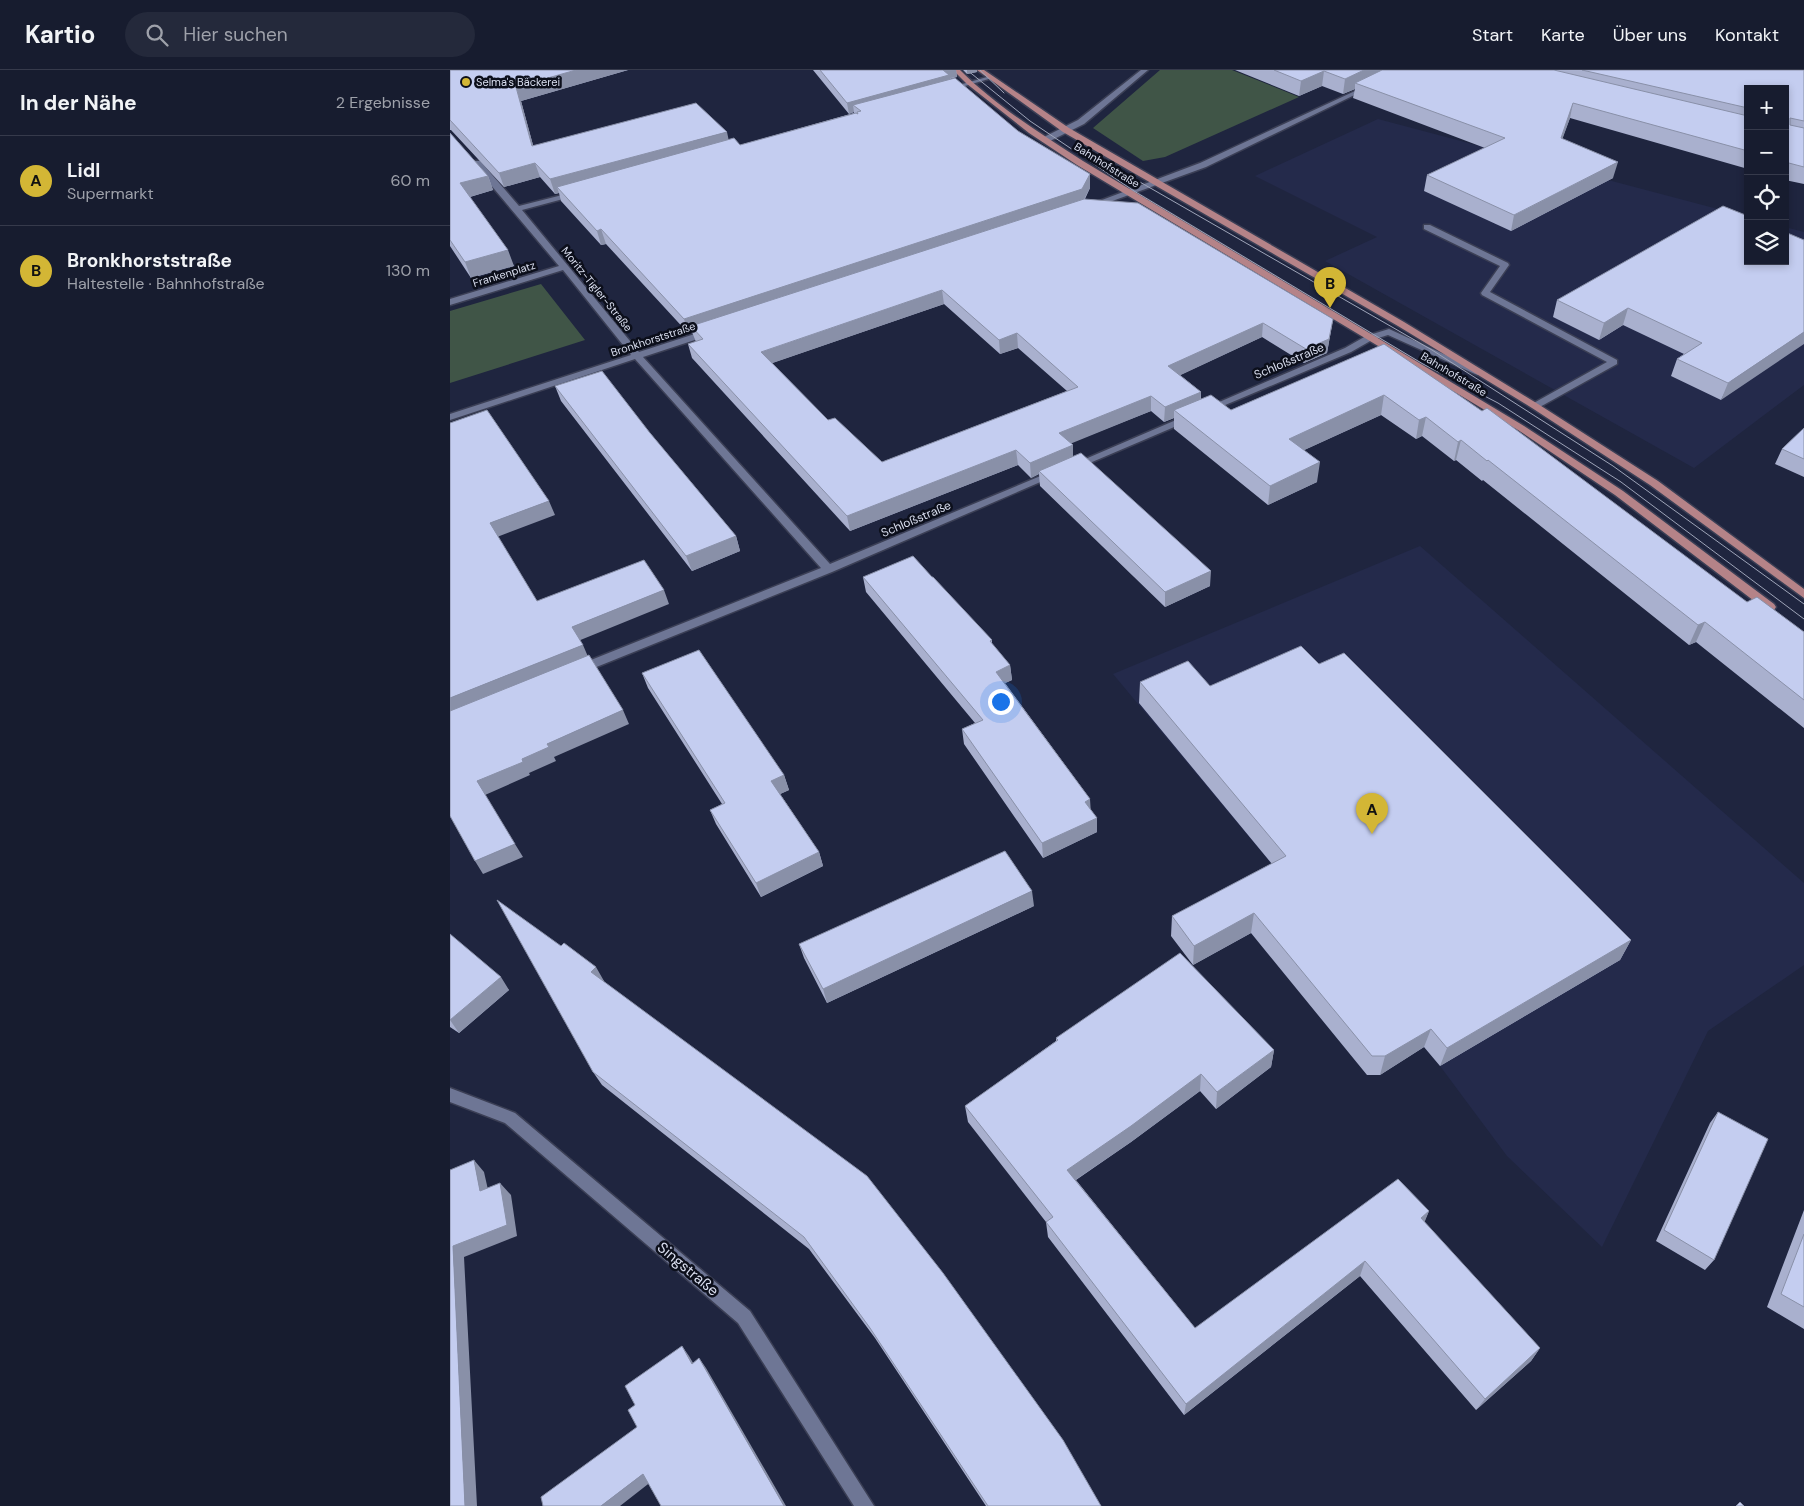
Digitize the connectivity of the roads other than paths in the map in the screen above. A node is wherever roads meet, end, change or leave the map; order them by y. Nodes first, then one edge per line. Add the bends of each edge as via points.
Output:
1 (956, 70) edge
2 (980, 70) edge
3 (1145, 70) edge
4 (989, 78) junction
5 (1378, 82) edge
6 (969, 83) junction
7 (941, 91) edge
8 (1066, 130) junction
9 (1045, 140) junction
10 (468, 154) edge
11 (1148, 186) junction
12 (584, 190) edge
13 (1128, 193) junction
14 (517, 209) junction
15 (1080, 209) edge
16 (1427, 227) dead end
17 (565, 267) junction
18 (450, 302) edge
19 (722, 328) edge
20 (1388, 332) joint
21 (1369, 338) junction
22 (637, 356) junction
23 (1483, 374) junction
24 (1535, 406) junction
25 (450, 417) edge
26 (828, 569) junction
27 (1804, 594) edge
28 (1781, 615) edge
29 (569, 674) edge
30 (450, 1095) edge
31 (864, 1506) edge

1 - 6 main road, Bahnhofstraße
2 - 4 main road, Bahnhofstraße
3 - 8 street via 1081,122
4 - 6 street
4 - 8 main road, Bahnhofstraße
5 - 11 street via 1203,165
6 - 7 street
6 - 9 main road, Bahnhofstraße
8 - 9 street
8 - 11 main road, Bahnhofstraße
9 - 13 main road, Bahnhofstraße
10 - 14 street, Moritz-Tigler-Straße
11 - 13 street
11 - 23 main road, Bahnhofstraße via 1401,324
12 - 14 street
13 - 15 street
13 - 21 main road, Bahnhofstraße via 1182,222
14 - 17 street, Moritz-Tigler-Straße
16 - 24 street via 1505,265 1485,293 1614,362
17 - 18 street, Frankenplatz
17 - 22 street, Moritz-Tigler-Straße
19 - 22 street, Bronkhorststraße
20 - 21 street, Schloßstraße
20 - 23 street, Bahnhofstraße
21 - 26 street, Schloßstraße via 1348,350
21 - 28 main road, Bahnhofstraße via 1521,428 1619,493
22 - 25 street, Bronkhorststraße
22 - 26 street, Moritz-Tigler-Straße
23 - 24 main road, Bahnhofstraße
24 - 27 main road, Bahnhofstraße via 1654,483
26 - 29 street, Schloßstraße
30 - 31 street, Singstraße via 510,1118 744,1317

